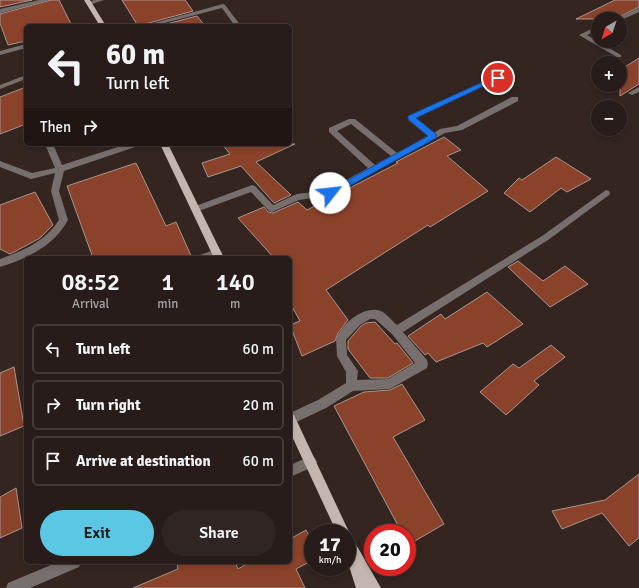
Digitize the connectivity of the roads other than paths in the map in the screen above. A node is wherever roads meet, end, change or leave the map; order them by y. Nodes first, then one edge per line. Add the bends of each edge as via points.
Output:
1 (47, 0) edge
2 (101, 0) edge
3 (88, 1) edge
4 (639, 10) edge
5 (0, 11) edge
6 (627, 15) edge
7 (102, 24) edge
8 (154, 24) edge
9 (236, 24) edge
10 (591, 31) edge
11 (591, 40) edge
12 (24, 47) edge
13 (605, 48) edge
14 (0, 53) edge
15 (619, 56) dead end
16 (24, 78) edge
17 (498, 78) dead end
18 (0, 87) edge
19 (515, 99) dead end
20 (433, 136) junction
21 (50, 146) edge
22 (129, 146) edge
23 (165, 146) edge
24 (396, 156) junction
25 (0, 164) edge
26 (60, 169) junction
27 (374, 169) junction
28 (606, 193) dead end
29 (196, 209) junction
30 (218, 255) edge
31 (0, 263) edge
32 (396, 331) junction
33 (351, 386) junction
34 (292, 418) edge
35 (292, 423) edge
36 (311, 462) junction
37 (292, 470) edge
38 (340, 524) edge
39 (356, 556) edge
40 (69, 564) edge
41 (356, 566) edge
42 (13, 588) edge
43 (364, 588) edge
44 (374, 588) edge

1 - 5 street
2 - 3 street
3 - 7 main road
4 - 6 street
8 - 9 street via 223,6
10 - 11 street via 582,35
12 - 14 street
13 - 15 street
16 - 18 street
17 - 20 street via 411,118
19 - 20 street via 459,128
20 - 24 street
21 - 26 street
22 - 26 street
23 - 29 main road
24 - 27 street
24 - 27 street via 352,121 332,130
25 - 26 street via 31,176
26 - 31 street via 55,191 64,220 60,229 30,252
27 - 29 street via 330,193 297,197 272,209 252,188
28 - 32 street via 545,238
29 - 30 main road
32 - 33 street via 423,364 390,384
32 - 33 street via 378,314 366,315 341,339 342,356 352,371
33 - 34 street
35 - 36 main road
36 - 37 street
36 - 38 main road
39 - 44 main road
40 - 42 street
41 - 43 main road

